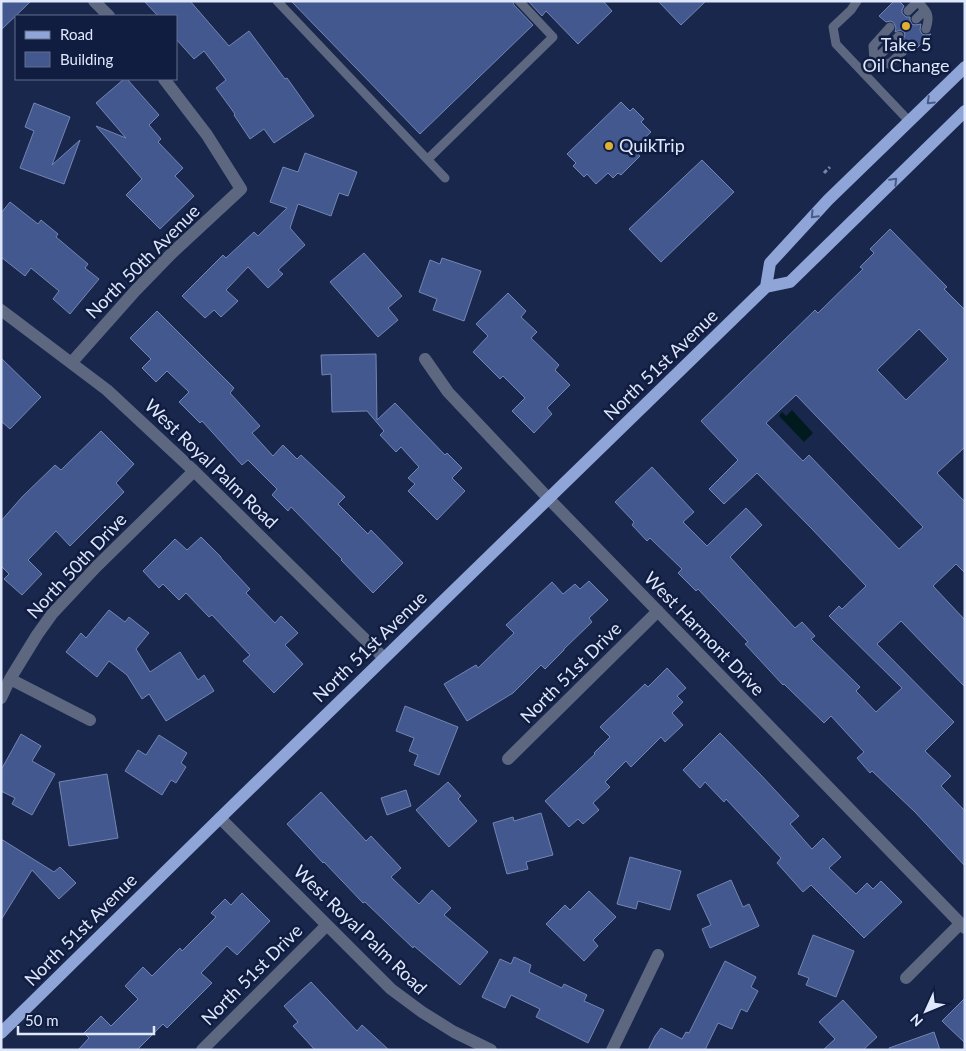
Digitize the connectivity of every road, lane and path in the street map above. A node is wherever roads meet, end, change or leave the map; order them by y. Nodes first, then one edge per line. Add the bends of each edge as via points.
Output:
1 (94, 1) edge
2 (277, 1) edge
3 (519, 1) edge
4 (857, 1) edge
5 (917, 1) edge
6 (908, 10) dead end
7 (925, 10) junction
8 (108, 15) edge
9 (916, 19) dead end
10 (890, 27) dead end
11 (926, 29) dead end
12 (899, 36) dead end
13 (909, 46) dead end
14 (874, 61) junction
15 (965, 67) edge
16 (863, 72) junction
17 (165, 80) edge
18 (965, 112) edge
19 (909, 121) junction
20 (428, 158) junction
21 (830, 167) dead end
22 (824, 173) dead end
23 (446, 178) dead end
24 (766, 287) junction
25 (1, 310) edge
26 (425, 359) dead end
27 (72, 362) junction
28 (194, 471) junction
29 (548, 498) junction
30 (658, 611) junction
31 (384, 658) junction
32 (10, 679) junction
33 (1, 698) edge
34 (90, 720) dead end
35 (508, 759) dead end
36 (220, 818) junction
37 (327, 925) junction
38 (962, 926) edge
39 (658, 956) dead end
40 (906, 978) dead end
41 (1, 1033) edge
42 (202, 1050) edge
43 (491, 1050) edge
44 (612, 1050) edge

1 - 8 street
2 - 20 lane
3 - 20 lane via 553,37
4 - 16 lane via 852,10 833,26 836,44
5 - 6 lane
5 - 7 lane
7 - 9 lane
7 - 11 lane via 929,16
10 - 14 lane via 874,46
12 - 14 lane
13 - 14 lane via 889,64
14 - 16 lane
15 -> 19 main road
16 - 19 lane
17 - 27 street, North 50th Avenue via 207,135 241,189 171,254
24 -> 18 main road via 790,282
19 -> 24 main road via 828,200 770,263
20 - 23 lane
21 - 22 path
24 - 29 main road, North 51st Avenue
25 - 27 street, West Royal Palm Road
26 - 29 street, West Harmont Drive via 448,392
27 - 28 street, West Royal Palm Road
28 - 31 street, West Royal Palm Road
28 - 32 street, North 50th Drive via 102,560 52,614
29 - 30 street, West Harmont Drive
29 - 31 main road, North 51st Avenue
30 - 35 street, North 51st Drive
30 - 38 street, West Harmont Drive
31 - 36 main road, North 51st Avenue
32 - 33 street, North 50th Drive
32 - 34 street
36 - 37 street, West Royal Palm Road
36 - 41 main road, North 51st Avenue
37 - 42 street, North 51st Drive
37 - 43 street, West Royal Palm Road via 391,989 454,1032
38 - 40 street
39 - 44 street

